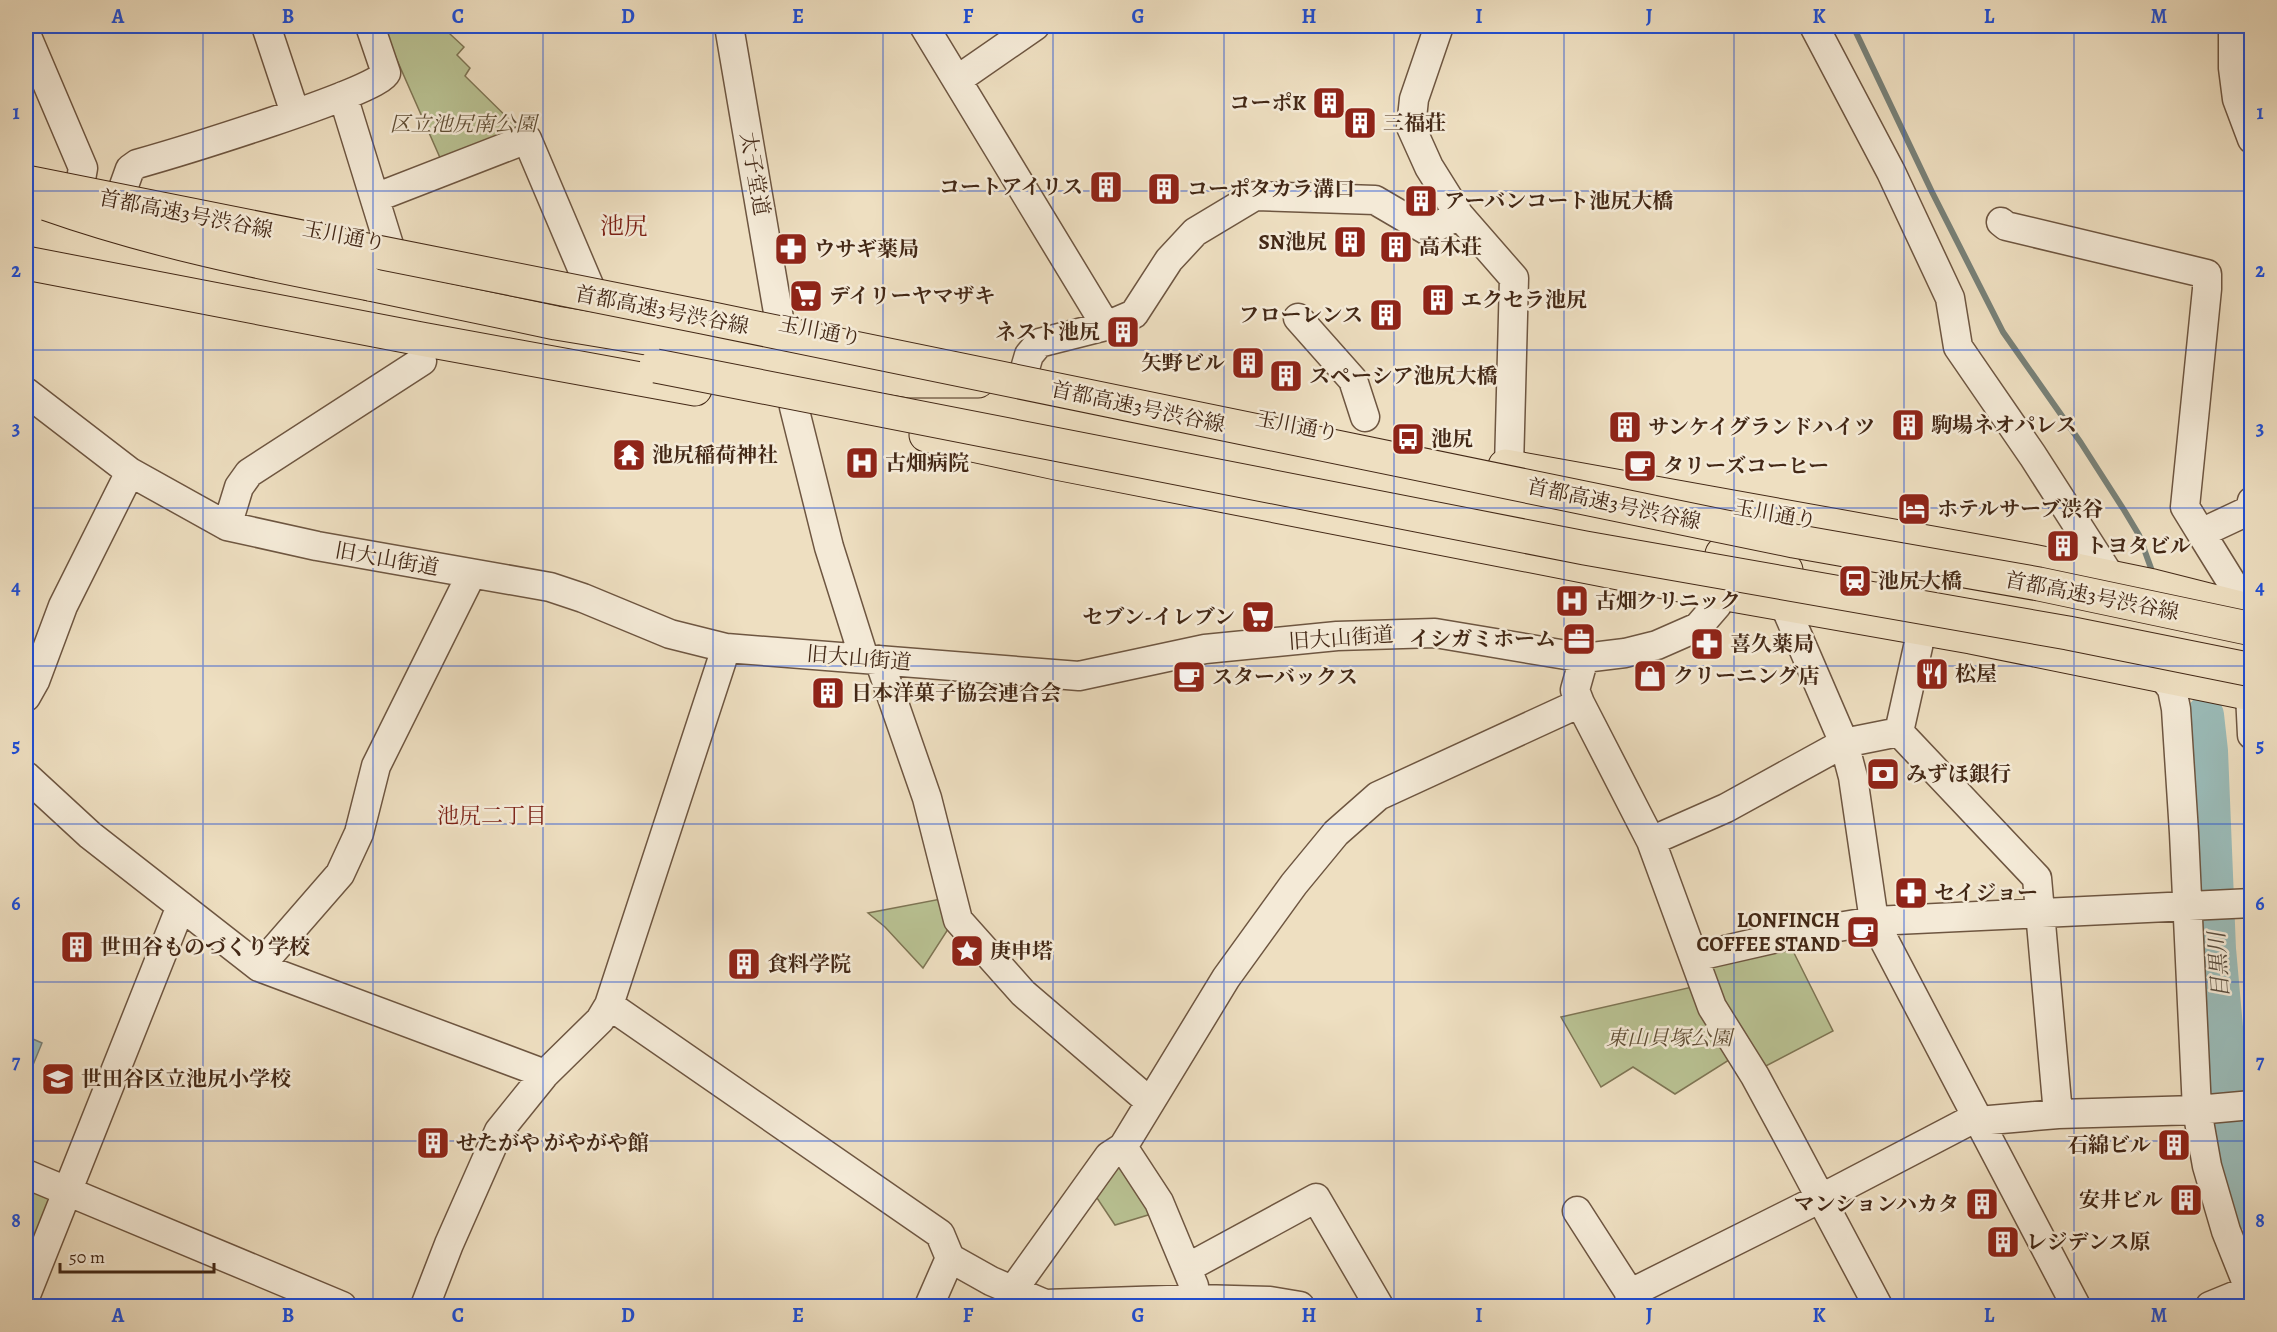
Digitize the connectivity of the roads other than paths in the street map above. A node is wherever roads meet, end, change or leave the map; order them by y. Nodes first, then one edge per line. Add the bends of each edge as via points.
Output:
1 (266, 26) edge
2 (370, 26) edge
3 (924, 26) edge
4 (1035, 26) edge
5 (1439, 26) edge
6 (1815, 26) edge
7 (2233, 26) edge
8 (732, 27) edge
9 (26, 34) edge
10 (957, 80) junction
11 (344, 96) junction
12 (295, 113) junction
13 (2252, 139) edge
14 (26, 175) edge
15 (26, 183) edge
16 (80, 185) junction
17 (122, 194) junction
18 (26, 196) edge
19 (375, 198) junction
20 (1459, 215) junction
21 (2001, 222) dead end
22 (26, 243) edge
23 (389, 245) junction
24 (26, 262) edge
25 (589, 285) junction
26 (1298, 318) dead end
27 (780, 324) junction
28 (1106, 326) junction
29 (422, 361) dead end
30 (656, 366) junction
31 (1024, 372) junction
32 (1068, 381) junction
33 (26, 392) edge
34 (794, 407) junction
35 (1365, 417) dead end
36 (1509, 467) junction
37 (130, 472) junction
38 (2252, 501) edge
39 (227, 526) junction
40 (2201, 533) junction
41 (1794, 541) junction
42 (468, 573) junction
43 (2110, 576) junction
44 (1721, 593) junction
45 (1784, 604) junction
46 (2245, 615) edge
47 (1928, 619) junction
48 (1971, 637) junction
49 (726, 648) junction
50 (1584, 658) junction
51 (872, 659) junction
52 (2173, 678) junction
53 (2249, 686) edge
54 (26, 697) edge
55 (1580, 703) junction
56 (1899, 732) junction
57 (2252, 735) edge
58 (1844, 743) junction
59 (26, 776) edge
60 (1650, 841) junction
61 (2251, 903) edge
62 (181, 906) junction
63 (2194, 906) junction
64 (2040, 914) junction
65 (1874, 921) junction
66 (1694, 957) junction
67 (259, 967) junction
68 (609, 1005) junction
69 (544, 1074) junction
70 (1150, 1102) junction
71 (2252, 1105) edge
72 (2203, 1110) junction
73 (2058, 1114) junction
74 (1979, 1122) junction
75 (1123, 1147) junction
76 (26, 1174) edge
77 (66, 1190) junction
78 (1822, 1198) junction
79 (1577, 1211) dead end
80 (950, 1258) junction
81 (1187, 1268) junction
82 (1013, 1290) junction
83 (2250, 1293) edge
84 (26, 1295) edge
85 (1198, 1299) junction
86 (1634, 1300) edge
87 (342, 1306) edge
88 (425, 1306) edge
89 (929, 1306) edge
90 (1300, 1306) edge
91 (1379, 1306) edge
92 (1878, 1306) edge
93 (2076, 1306) edge
94 (2210, 1306) edge

1 - 12 street
2 - 11 street via 385,76
3 - 10 street
4 - 10 street
5 - 20 street via 1414,99 1412,127 1429,167
6 - 43 street via 1891,172 1950,298 1958,347
7 - 13 street via 2237,99
8 - 27 street, 太子堂道
9 - 16 street via 83,168
10 - 28 street
11 - 12 street
11 - 19 street
12 - 17 street via 212,143 137,164 130,169
14 - 16 highway, 玉川通り
15 - 41 highway, 首都高速3号渋谷線, bridge
16 - 17 highway, 玉川通り
17 - 23 highway, 玉川通り
18 - 32 highway, bridge via 191,248 556,323 910,381
19 - 23 street
19 - 25 street via 527,139
20 - 28 street via 1428,231 1375,200 1255,196 1195,232 1169,260 1134,314
20 - 36 street via 1514,279
21 - 40 street via 2207,274 2185,507
22 - 30 highway, 首都高速3号渋谷線
23 - 25 highway, 玉川通り
24 - 34 highway
25 - 27 highway, 玉川通り
26 - 35 street via 1353,380
27 - 31 highway, 玉川通り
28 - 31 street via 1039,343 1029,355
29 - 39 street via 249,473 239,488
30 - 47 highway, 首都高速3号渋谷線, bridge
30 - 48 highway, bridge via 961,407 1722,554 1813,577
31 - 32 highway, 玉川通り
32 - 36 highway, 玉川通り
33 - 37 street, 旧大山街道
34 - 44 highway via 1056,463
34 - 51 street via 829,547
36 - 43 highway, 玉川通り
37 - 39 street, 旧大山街道
37 - 54 street via 63,606
38 - 40 street via 2250,510
39 - 42 street, 旧大山街道
40 - 46 street via 2235,588
41 - 46 highway, 首都高速3号渋谷線, bridge
41 - 53 highway, bridge via 1889,568 2138,624 2209,654
42 - 49 street, 旧大山街道 via 550,587 670,634
42 - 67 street via 467,584 376,766 359,833 340,874
43 - 46 highway, 玉川通り
44 - 45 highway
44 - 50 street, 旧大山街道 via 1717,605 1698,627 1657,645
45 - 47 highway
45 - 58 street
47 - 48 highway
47 - 53 highway, 首都高速3号渋谷線, bridge via 2068,633
47 - 56 street
48 - 52 highway
49 - 51 street, 旧大山街道
49 - 68 street
50 - 51 street, 旧大山街道 via 1436,633 1337,636 1205,649 1079,676
50 - 55 street via 1575,690
51 - 70 street via 927,798 958,920 1023,993
52 - 53 highway
52 - 63 street
53 - 57 street
55 - 60 street
55 - 70 street via 1378,796 1336,833 1226,978
56 - 58 street
56 - 64 street via 2037,878
58 - 60 street via 1726,808
58 - 65 street
59 - 62 street via 90,835
60 - 66 street
61 - 63 street
62 - 67 street
62 - 77 street
63 - 64 street
63 - 72 street
64 - 65 street
64 - 73 street
65 - 66 street
65 - 74 street
66 - 78 street via 1712,1008 1755,1076
67 - 69 street
68 - 69 street via 600,1020
68 - 80 street via 940,1234
69 - 88 street via 499,1131
70 - 75 street
71 - 72 street
72 - 73 street
72 - 83 street via 2207,1166
73 - 74 street
74 - 78 street via 1966,1122
74 - 93 street
75 - 81 street via 1159,1202
75 - 82 street via 1109,1156
76 - 77 street
77 - 84 street
77 - 87 street
78 - 86 street
78 - 92 street
79 - 86 street
80 - 82 street
80 - 89 street
81 - 85 street
81 - 91 street via 1316,1198
82 - 85 street via 1045,1304
83 - 94 street
85 - 90 street

